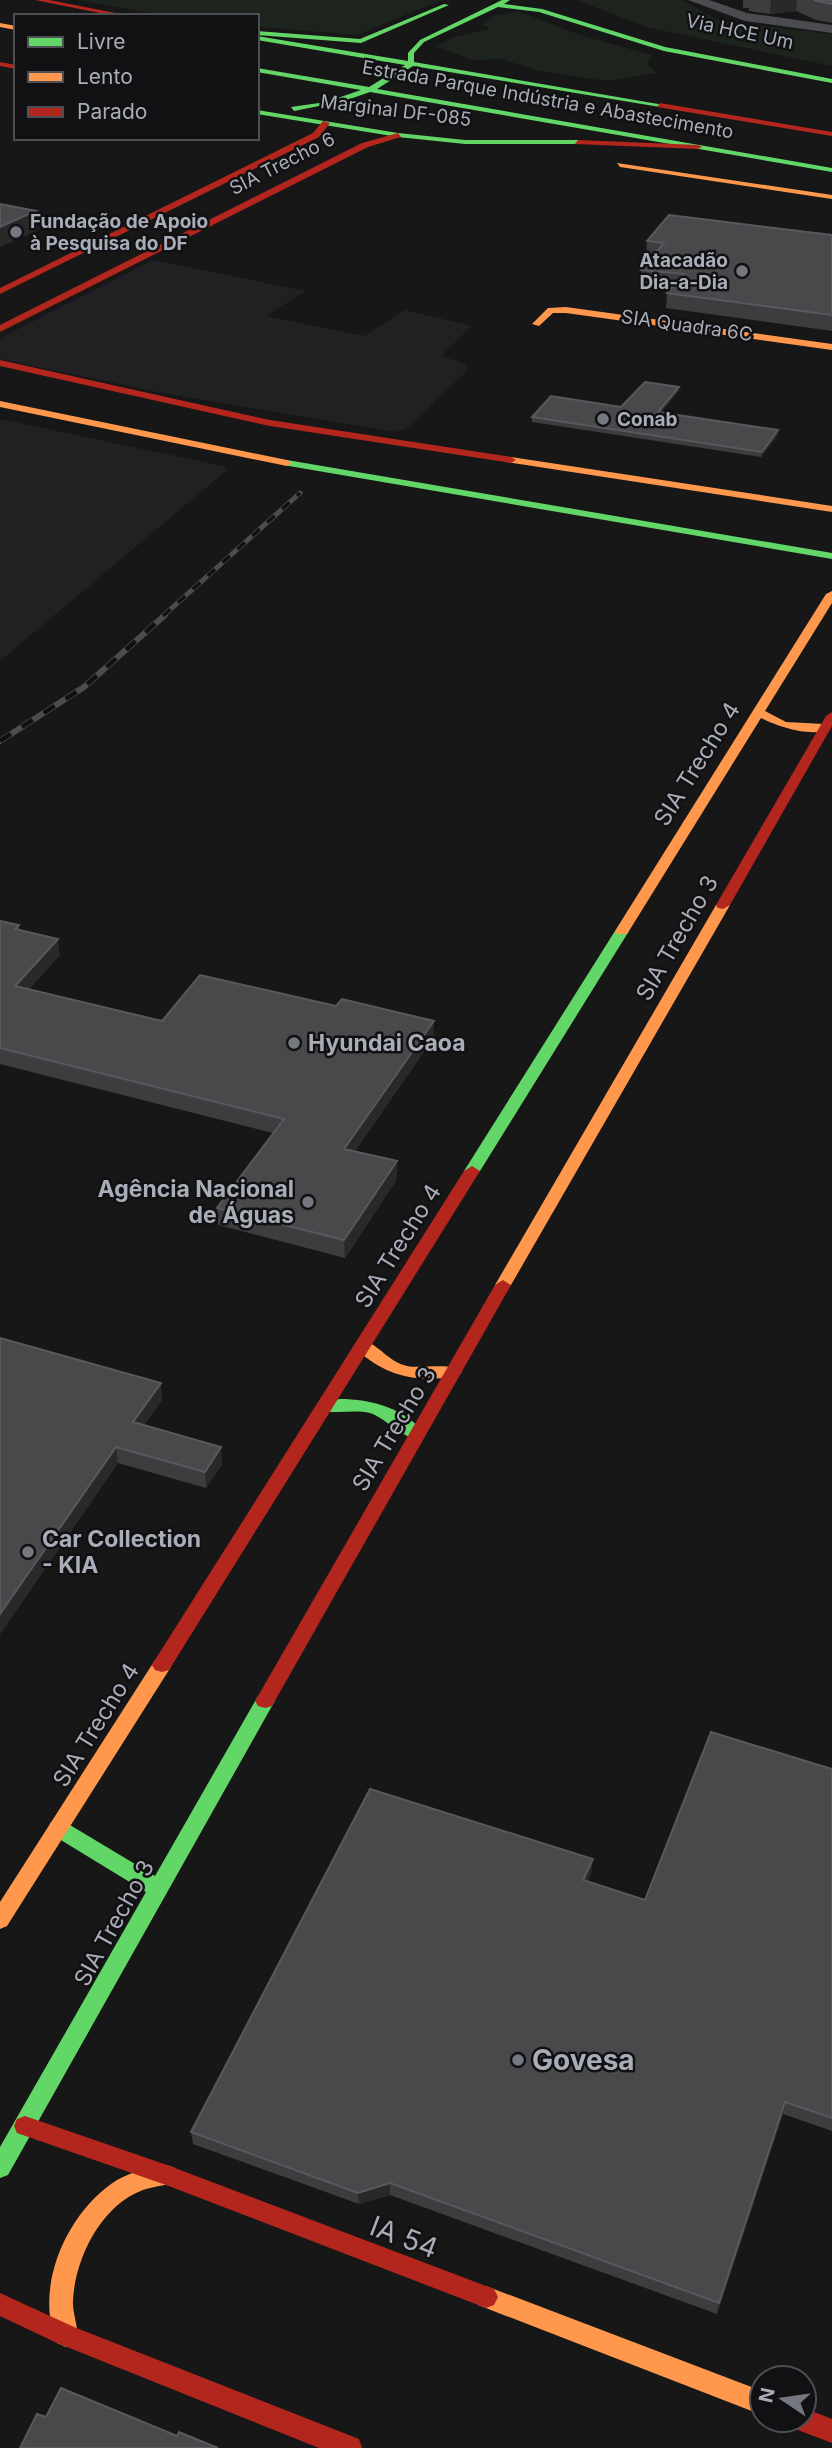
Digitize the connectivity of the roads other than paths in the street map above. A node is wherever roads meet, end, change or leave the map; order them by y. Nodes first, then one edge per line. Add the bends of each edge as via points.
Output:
1 (38, 0) edge
2 (563, 0) edge
3 (695, 0) edge
4 (453, 2) edge
5 (496, 5) edge
6 (810, 10) dead end
7 (117, 14) edge
8 (787, 24) junction
9 (832, 29) edge
10 (259, 36) edge
11 (259, 36) edge
12 (422, 41) junction
13 (411, 64) junction
14 (730, 64) junction
15 (801, 65) junction
16 (259, 70) edge
17 (828, 76) edge
18 (369, 89) junction
19 (259, 112) edge
20 (259, 112) edge
21 (712, 114) junction
22 (326, 123) junction
23 (832, 125) edge
24 (832, 134) edge
25 (398, 135) junction
26 (665, 141) junction
27 (465, 142) junction
28 (698, 147) junction
29 (572, 158) dead end
30 (599, 162) dead end
31 (832, 170) edge
32 (832, 197) edge
33 (23, 279) junction
34 (0, 290) edge
35 (78, 291) junction
36 (563, 328) dead end
37 (0, 329) edge
38 (812, 345) junction
39 (832, 348) edge
40 (790, 357) dead end
41 (0, 363) edge
42 (0, 404) edge
43 (496, 457) junction
44 (630, 478) junction
45 (459, 494) junction
46 (832, 509) edge
47 (590, 516) junction
48 (832, 556) edge
49 (832, 595) edge
50 (757, 711) junction
51 (828, 722) edge
52 (363, 1346) junction
53 (454, 1372) junction
54 (326, 1406) junction
55 (416, 1434) junction
56 (58, 1828) junction
57 (159, 1889) junction
58 (0, 1920) edge
59 (25, 2126) junction
60 (0, 2168) edge
61 (167, 2175) junction
62 (0, 2304) edge
63 (66, 2335) junction
64 (748, 2398) edge
65 (350, 2448) edge

1 - 7 main road
2 - 15 main road, Via HCE Um via 666,37
3 - 8 street via 745,17
4 - 5 main road via 461,9
4 - 10 main road via 361,41
5 - 12 main road
5 - 14 main road via 540,10 664,49
6 - 8 street via 791,13
8 - 9 street
11 - 13 main road, Estrada Parque Indústria e Abastecimento
12 - 13 main road via 411,53
12 - 23 main road via 433,55 470,64
13 - 18 main road
13 - 21 main road, Estrada Parque Indústria e Abastecimento
14 - 15 main road via 790,71
14 - 17 main road
15 - 17 main road, Via HCE Um
16 - 18 main road, Estrada Parque Indústria e Abastecimento
18 - 19 main road via 321,106
18 - 26 main road, Estrada Parque Indústria e Abastecimento
20 - 22 main road, Marginal DF-085
21 - 24 main road, Estrada Parque Indústria e Abastecimento
21 - 26 main road via 657,122 655,132
22 - 25 main road, Marginal DF-085
22 - 33 main road, SIA Trecho 6 via 316,135
25 - 27 main road, Marginal DF-085
25 - 35 main road, SIA Trecho 6 via 365,145
26 - 28 main road, Estrada Parque Indústria e Abastecimento
27 - 28 main road, Marginal DF-085
27 - 29 main road
28 - 31 main road, Estrada Parque Indústria e Abastecimento
30 - 32 main road
33 - 34 main road, SIA Trecho 6
33 - 35 main road
35 - 37 main road, SIA Trecho 6
36 - 38 main road via 536,324 551,310 767,346
38 - 39 main road
38 - 40 main road via 797,348
41 - 43 main road via 271,423
42 - 45 main road via 255,458
43 - 44 main road
43 - 45 main road via 528,472 525,482 506,490
44 - 46 main road
44 - 47 main road via 591,482 577,489 573,499
45 - 47 main road
47 - 48 main road
49 - 50 main road, SIA Trecho 4
50 - 51 main road via 783,725
50 - 52 main road, SIA Trecho 4
51 - 53 main road, SIA Trecho 3
52 - 53 main road via 397,1372
52 - 54 main road, SIA Trecho 4
53 - 55 main road, SIA Trecho 3
54 - 55 main road via 376,1406 398,1416
54 - 56 main road, SIA Trecho 4
55 - 57 main road, SIA Trecho 3
56 - 57 main road
56 - 58 main road, SIA Trecho 4
57 - 59 main road, SIA Trecho 3
59 - 60 main road, SIA Trecho 3
59 - 61 main road, IA 54
61 - 63 main road via 134,2182 104,2204 84,2231 66,2269 61,2303
61 - 64 main road, IA 54
62 - 63 main road
63 - 65 main road

